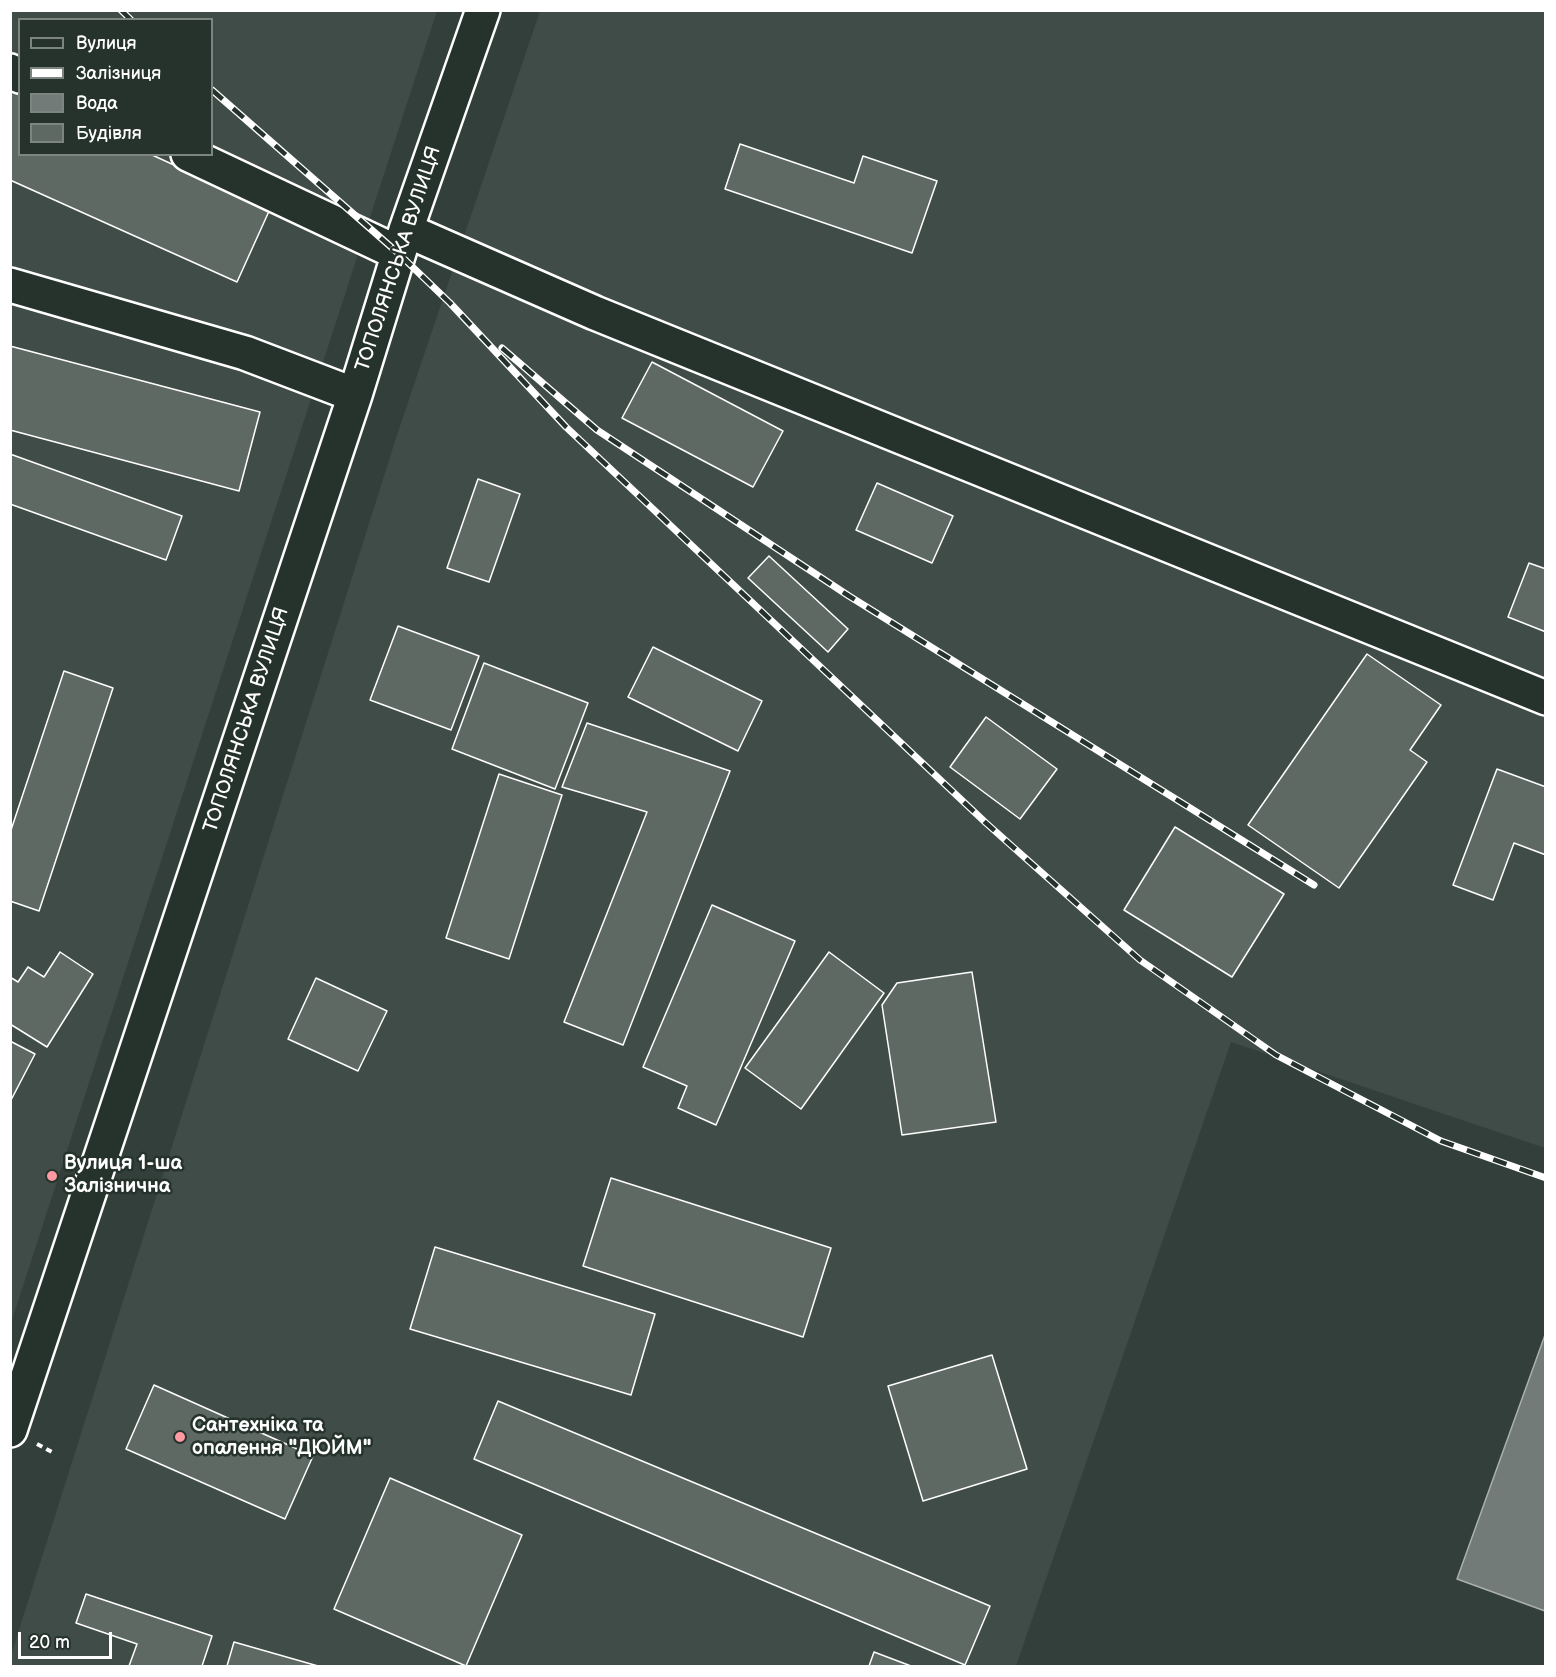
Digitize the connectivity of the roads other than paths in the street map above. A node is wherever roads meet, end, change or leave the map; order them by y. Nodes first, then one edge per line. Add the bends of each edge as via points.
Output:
1 (483, 10) edge
2 (193, 156) edge
3 (402, 242) junction
4 (10, 285) edge
5 (355, 394) junction
6 (1545, 698) edge
7 (10, 1430) edge

1 - 3 street, ТОПОЛЯНСЬКА ВУЛИЦЯ
2 - 3 street
3 - 5 street, ТОПОЛЯНСЬКА ВУЛИЦЯ
3 - 6 street via 617,322
4 - 5 street via 245,353
5 - 7 street, ТОПОЛЯНСЬКА ВУЛИЦЯ

